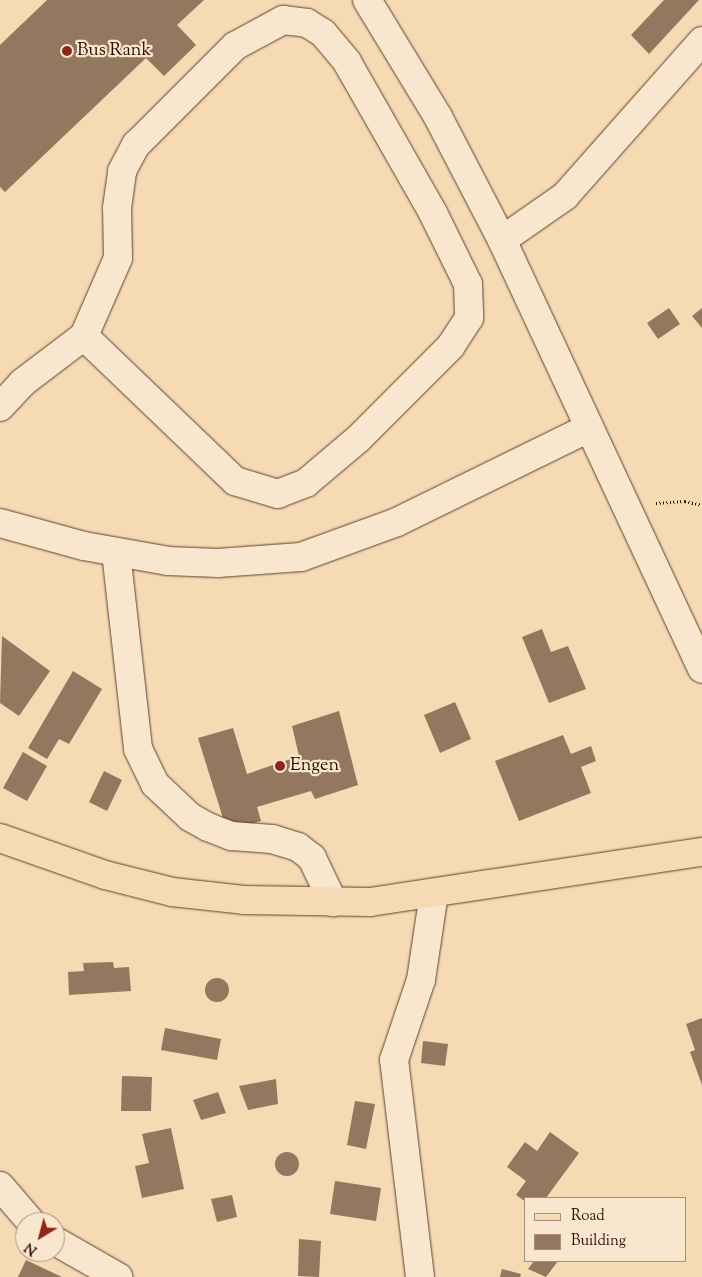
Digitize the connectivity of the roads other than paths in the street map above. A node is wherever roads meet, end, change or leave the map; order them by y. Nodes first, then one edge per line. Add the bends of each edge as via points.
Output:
1 (367, 0) edge
2 (702, 41) edge
3 (502, 240) junction
4 (84, 336) junction
5 (0, 407) edge
6 (589, 428) junction
7 (0, 523) edge
8 (116, 552) junction
9 (702, 669) edge
10 (0, 838) edge
11 (702, 852) edge
12 (434, 893) junction
13 (333, 902) junction
14 (0, 1186) edge
15 (23, 1212) edge
16 (65, 1247) edge
17 (118, 1277) edge
18 (420, 1277) edge

1 - 3 street via 438,117
2 - 3 street via 565,196
3 - 6 street
4 - 4 street via 118,258 116,208 122,171 136,145 235,46 284,20 307,23 323,33 347,62 433,213 468,284 469,318 451,346 358,439 306,483 278,494 235,481
4 - 5 street via 22,383
6 - 8 street via 397,522 301,557 218,563 168,561
6 - 9 street
7 - 8 street
8 - 13 street via 138,750 154,784 190,816 208,827 232,836 272,839 298,847 312,858
10 - 13 main road via 105,874 172,892 244,900
11 - 12 main road
12 - 13 main road via 370,902
12 - 18 street via 421,980 394,1060
14 - 15 street
16 - 17 street

